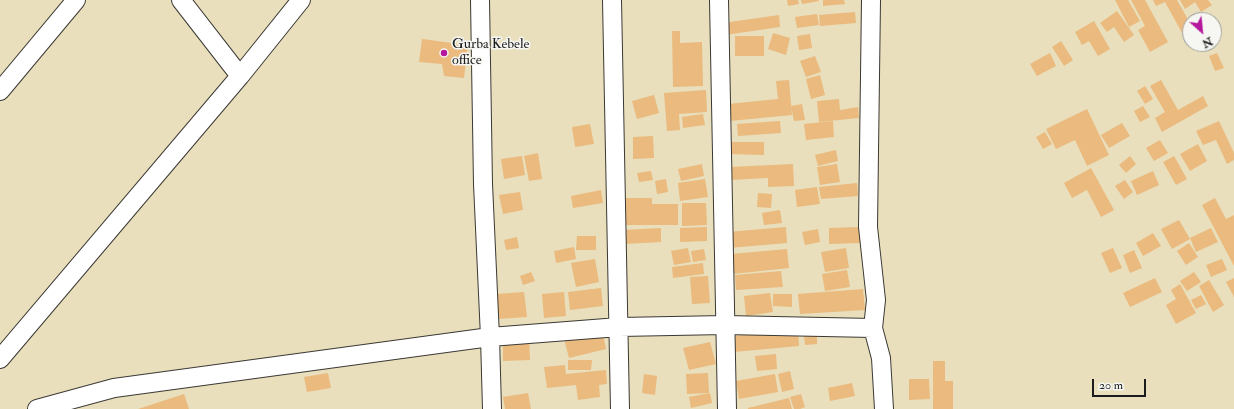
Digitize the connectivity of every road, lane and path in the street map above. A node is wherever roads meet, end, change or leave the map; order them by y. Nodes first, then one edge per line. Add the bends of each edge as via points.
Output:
1 (76, 0) edge
2 (181, 0) edge
3 (301, 0) edge
4 (480, 0) edge
5 (612, 0) edge
6 (720, 0) edge
7 (872, 0) edge
8 (240, 76) junction
9 (0, 91) edge
10 (725, 325) junction
11 (619, 327) junction
12 (873, 328) junction
13 (490, 337) junction
14 (1, 354) edge
15 (38, 409) edge
16 (492, 409) edge
17 (620, 409) edge
18 (727, 409) edge
19 (884, 409) edge

1 - 9 street
2 - 8 street
3 - 8 street
4 - 13 street via 483,184
5 - 11 street
6 - 10 street
7 - 12 street via 868,228 876,300
8 - 14 street
10 - 11 street
10 - 12 street
10 - 18 street
11 - 13 street
11 - 17 street
12 - 19 street via 881,358
13 - 15 street via 114,388
13 - 16 street

